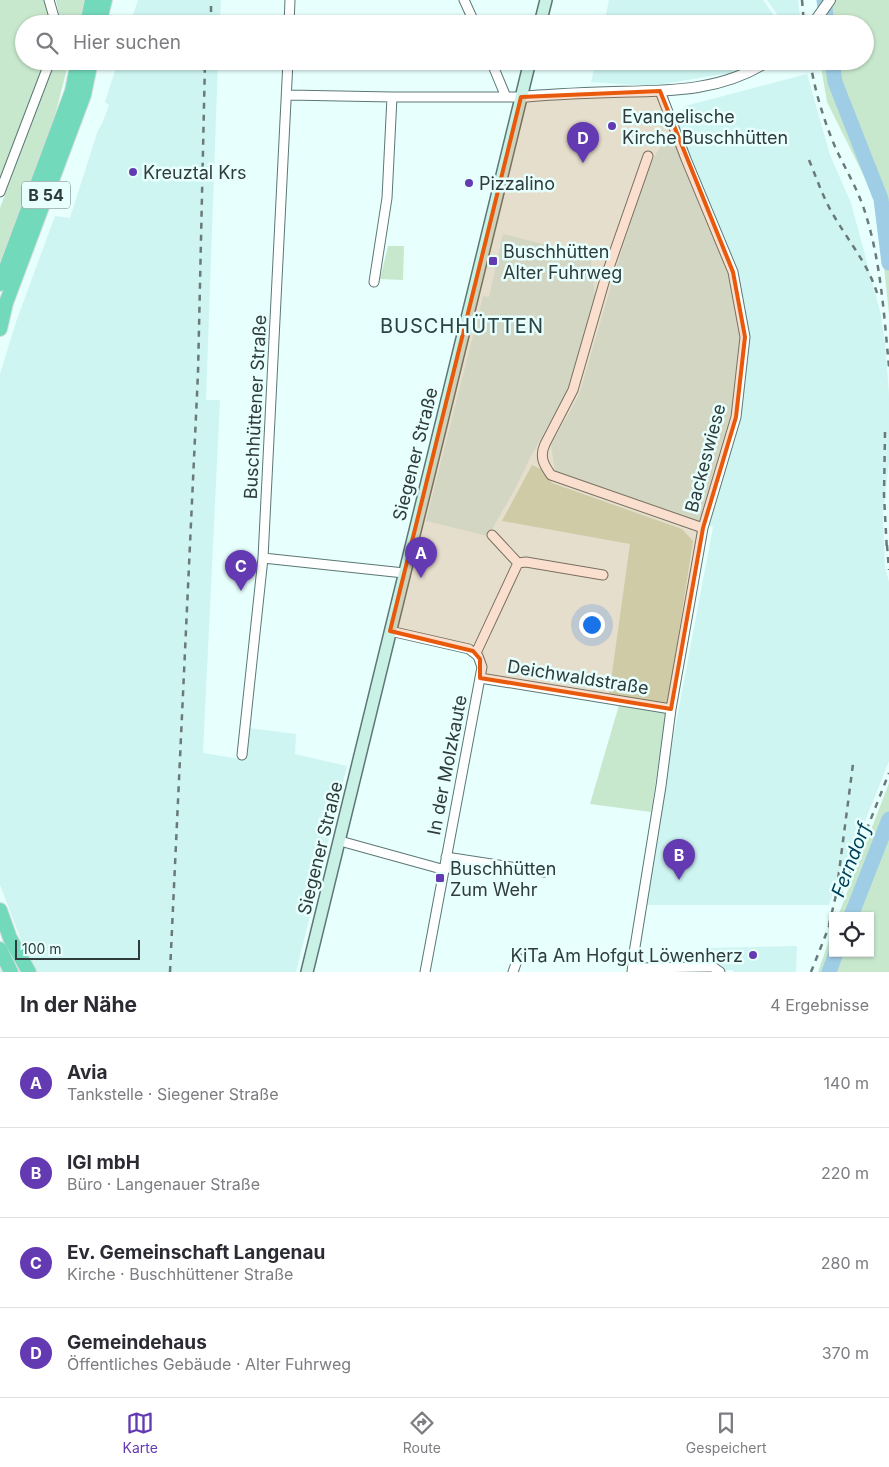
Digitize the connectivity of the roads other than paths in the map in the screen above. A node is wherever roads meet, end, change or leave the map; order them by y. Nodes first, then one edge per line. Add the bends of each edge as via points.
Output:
1 (49, 0) edge
2 (92, 0) edge
3 (105, 0) edge
4 (290, 0) edge
5 (464, 0) edge
6 (546, 0) edge
7 (830, 0) edge
8 (53, 15) edge
9 (89, 15) edge
10 (101, 15) edge
11 (289, 15) edge
12 (471, 15) edge
13 (542, 15) edge
14 (819, 15) edge
15 (47, 70) edge
16 (76, 70) edge
17 (89, 70) edge
18 (288, 70) edge
19 (495, 70) edge
20 (528, 70) edge
21 (752, 70) edge
22 (660, 92) junction
23 (288, 94) junction
24 (392, 97) junction
25 (506, 97) junction
26 (521, 97) junction
27 (648, 156) dead end
28 (0, 192) edge
29 (374, 282) dead end
30 (0, 284) edge
31 (0, 329) edge
32 (703, 528) junction
33 (492, 535) dead end
34 (263, 558) junction
35 (518, 563) junction
36 (404, 573) junction
37 (603, 575) dead end
38 (390, 631) junction
39 (476, 653) junction
40 (480, 678) junction
41 (671, 708) junction
42 (242, 754) dead end
43 (340, 841) junction
44 (446, 857) junction
45 (445, 870) junction
46 (544, 872) dead end
47 (0, 910) edge
48 (0, 949) edge
49 (518, 958) dead end
50 (632, 970) edge
51 (11, 972) edge
52 (29, 972) edge
53 (307, 972) edge
54 (425, 972) edge
55 (513, 972) edge
56 (720, 972) edge

1 - 8 street
2 - 9 highway
3 - 10 highway
4 - 11 street
5 - 12 street
6 - 13 main road
7 - 14 street
15 - 28 street
16 - 30 highway, B 54 via 72,92
17 - 31 highway, B 54 via 84,95 6,303
18 - 23 street, Buschhüttener Straße
19 - 25 street
20 - 26 main road, Siegener Straße
21 - 22 street via 690,89
22 - 26 street
22 - 32 street, Backeswiese via 733,272 745,337 736,418
23 - 24 street
23 - 34 street, Buschhüttener Straße
24 - 25 street
24 - 29 street via 387,198
25 - 26 street
26 - 36 main road, Siegener Straße
27 - 32 street via 605,279 574,390 544,444 543,464 551,475
32 - 41 street, Backeswiese
33 - 35 street
34 - 36 street
34 - 42 street, Buschhüttener Straße
35 - 37 street
35 - 39 street
36 - 38 main road, Siegener Straße
38 - 39 street
38 - 43 main road, Siegener Straße
39 - 40 street, In der Molzkaute via 481,662
40 - 41 street, Deichwaldstraße
40 - 44 street, In der Molzkaute
41 - 50 street, Backeswiese
43 - 45 street
43 - 53 main road, Siegener Straße
44 - 45 street, In der Molzkaute
44 - 46 street
45 - 54 street, In der Molzkaute
47 - 52 highway via 10,938
48 - 51 highway
49 - 55 street
50 - 56 street via 707,967

